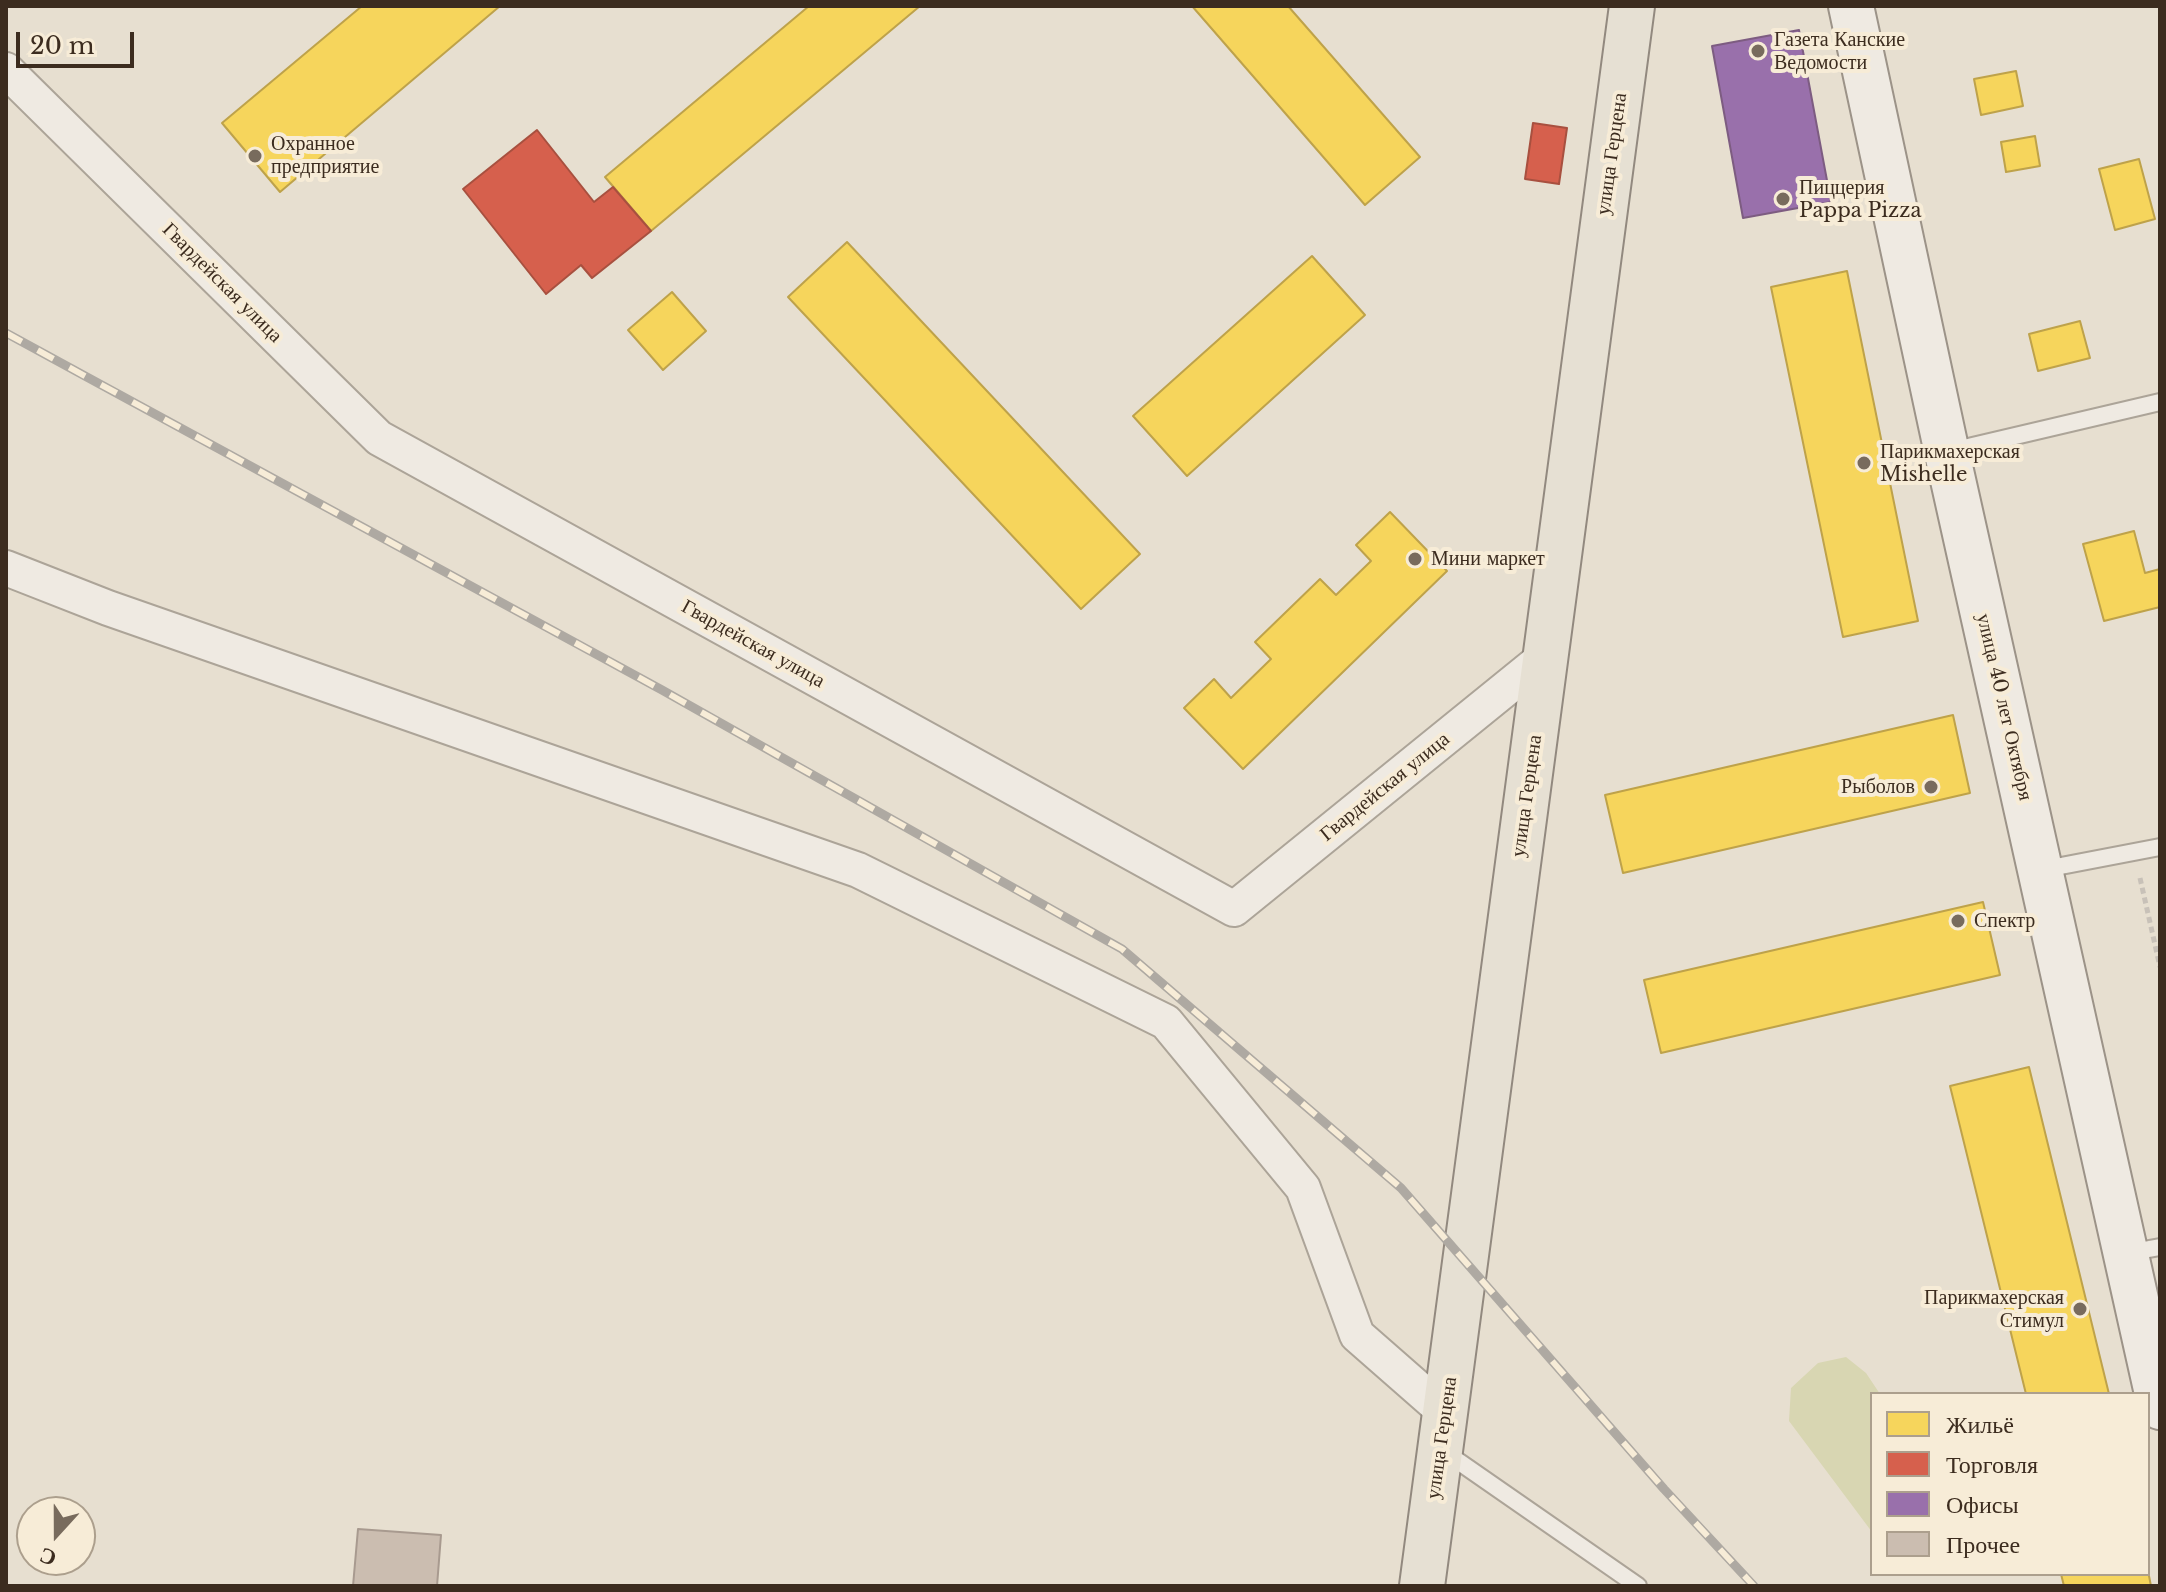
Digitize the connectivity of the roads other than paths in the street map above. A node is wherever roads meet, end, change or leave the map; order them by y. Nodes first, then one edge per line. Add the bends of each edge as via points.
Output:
1 (1632, 6) edge
2 (1851, 6) edge
3 (6, 70) edge
4 (2160, 402) edge
5 (1947, 453) junction
6 (6, 568) edge
7 (1546, 656) junction
8 (2160, 847) edge
9 (2040, 870) junction
10 (2143, 1250) edge
11 (2160, 1407) edge
12 (1444, 1431) junction
13 (1422, 1586) edge
14 (1638, 1586) edge

1 - 7 main road, улица Герцена
2 - 5 main road, улица 40 лет Октября
3 - 7 street, Гвардейская улица via 379,438 1234,909
4 - 5 lane
5 - 9 main road, улица 40 лет Октября
6 - 12 street via 858,870 1166,1022 1303,1188 1357,1335
7 - 12 main road, улица Герцена
8 - 9 lane
9 - 10 main road, улица 40 лет Октября
10 - 11 main road, улица 40 лет Октября
12 - 13 main road, улица Герцена
12 - 14 lane

